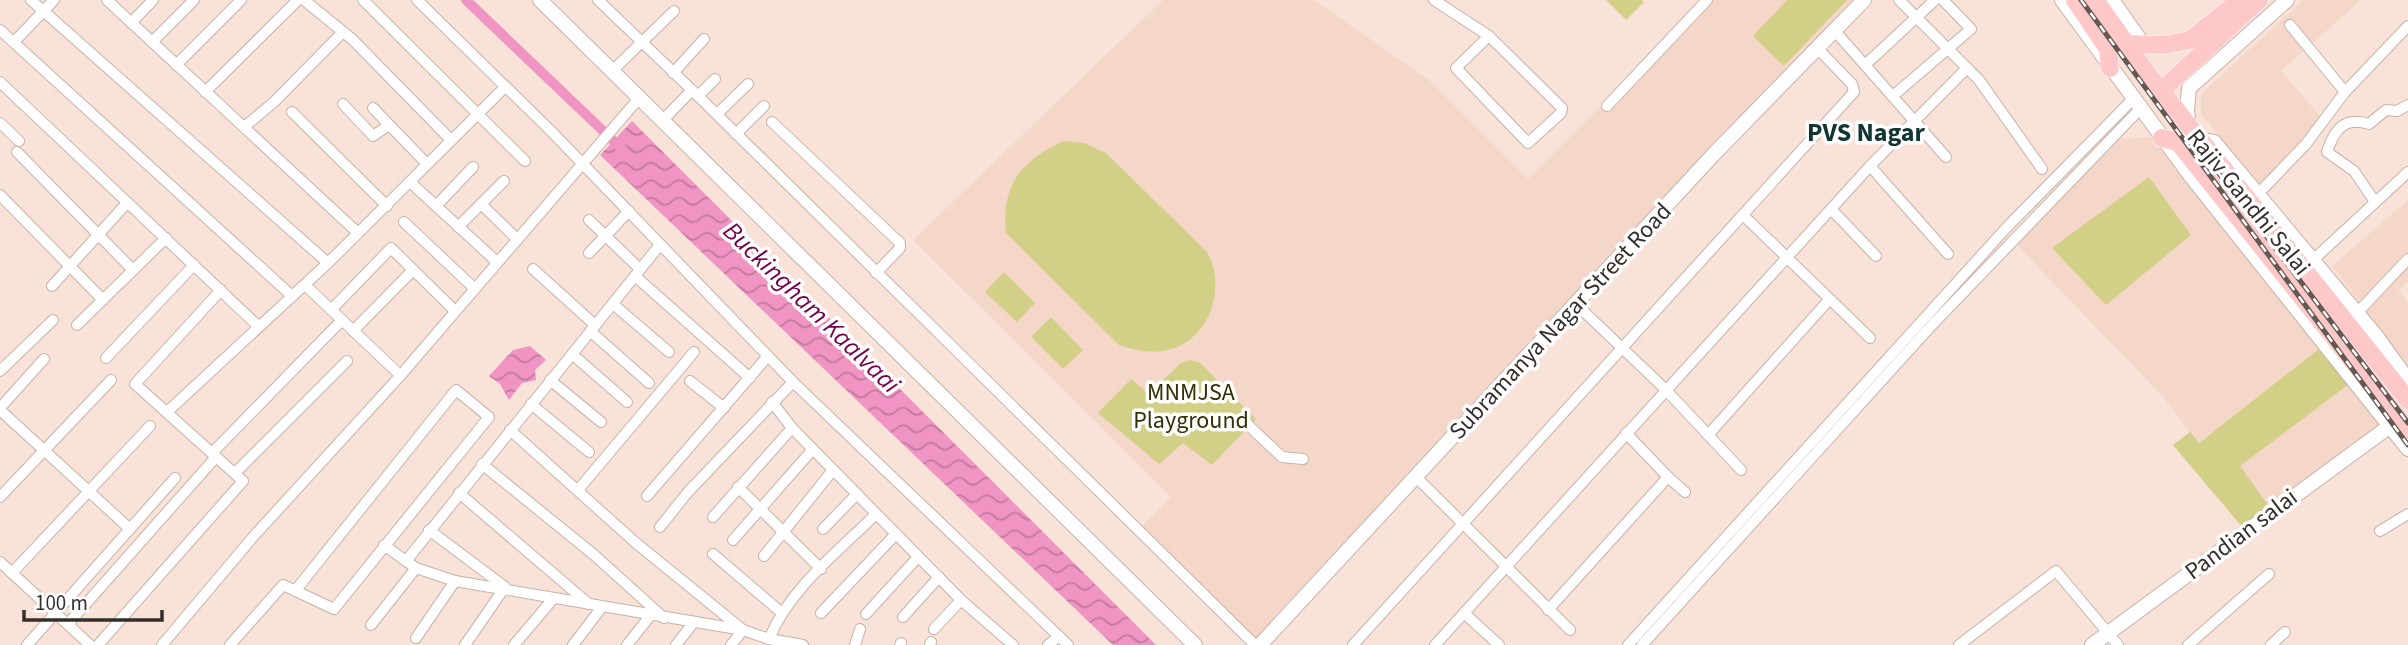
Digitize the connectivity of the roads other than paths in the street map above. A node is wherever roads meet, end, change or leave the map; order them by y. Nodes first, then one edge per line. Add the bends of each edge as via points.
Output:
1 (31, 0) edge
2 (54, 0) edge
3 (107, 0) edge
4 (153, 0) edge
5 (194, 0) edge
6 (241, 0) edge
7 (298, 0) edge
8 (304, 0) edge
9 (363, 0) edge
10 (417, 0) edge
11 (540, 0) edge
12 (598, 0) edge
13 (1434, 0) edge
14 (1707, 0) edge
15 (1864, 0) edge
16 (1899, 0) edge
17 (1935, 0) edge
18 (1943, 0) edge
19 (2062, 0) edge
20 (2075, 0) edge
21 (2095, 0) edge
22 (2112, 0) edge
23 (2259, 0) edge
24 (2287, 0) edge
25 (2236, 1) edge
26 (674, 11) dead end
27 (42, 12) junction
28 (1916, 18) junction
29 (131, 23) junction
30 (2290, 25) dead end
31 (2408, 26) edge
32 (0, 30) edge
33 (1834, 30) junction
34 (344, 32) junction
35 (1489, 36) junction
36 (704, 39) dead end
37 (15, 42) junction
38 (152, 42) junction
39 (642, 42) junction
40 (2125, 46) junction
41 (1817, 48) junction
42 (1946, 49) junction
43 (176, 65) junction
44 (1865, 65) junction
45 (1967, 68) junction
46 (2110, 68) junction
47 (612, 71) junction
48 (673, 73) junction
49 (715, 79) dead end
50 (0, 82) edge
51 (748, 84) dead end
52 (505, 87) junction
53 (2161, 91) junction
54 (205, 92) junction
55 (2345, 92) junction
56 (695, 93) junction
57 (1894, 95) junction
58 (640, 97) junction
59 (343, 104) dead end
60 (2137, 104) junction
61 (2408, 105) edge
62 (764, 106) dead end
63 (1607, 106) dead end
64 (373, 108) dead end
65 (292, 111) dead end
66 (2397, 111) junction
67 (477, 113) junction
68 (717, 114) junction
69 (1914, 118) junction
70 (663, 120) junction
71 (2408, 120) edge
72 (772, 122) dead end
73 (0, 123) edge
74 (389, 125) junction
75 (244, 127) junction
76 (736, 134) junction
77 (2195, 134) junction
78 (451, 140) junction
79 (2170, 140) junction
80 (1946, 157) dead end
81 (525, 161) dead end
82 (582, 163) junction
83 (427, 164) junction
84 (1870, 166) junction
85 (473, 167) dead end
86 (2042, 169) dead end
87 (2408, 172) edge
88 (504, 181) dead end
89 (410, 182) junction
90 (2257, 194) junction
91 (0, 195) edge
92 (2375, 202) junction
93 (126, 204) junction
94 (481, 204) junction
95 (387, 206) junction
96 (436, 206) junction
97 (1831, 209) junction
98 (629, 211) junction
99 (1743, 215) junction
100 (589, 220) dead end
101 (404, 222) dead end
102 (458, 227) junction
103 (358, 233) junction
104 (605, 235) junction
105 (97, 236) junction
106 (166, 238) junction
107 (516, 238) junction
108 (659, 246) junction
109 (589, 253) dead end
110 (1948, 254) dead end
111 (1876, 256) dead end
112 (1786, 257) junction
113 (2408, 259) edge
114 (2312, 261) junction
115 (497, 262) junction
116 (328, 263) junction
117 (194, 265) junction
118 (70, 267) junction
119 (533, 269) dead end
120 (133, 270) junction
121 (413, 270) junction
122 (638, 273) junction
123 (876, 273) junction
124 (305, 285) junction
125 (52, 286) dead end
126 (474, 289) junction
127 (221, 290) junction
128 (292, 296) junction
129 (103, 300) junction
130 (1828, 300) junction
131 (612, 304) junction
132 (1576, 304) junction
133 (331, 310) junction
134 (456, 311) junction
135 (2357, 313) junction
136 (53, 320) dead end
137 (342, 320) junction
138 (77, 326) dead end
139 (258, 326) junction
140 (592, 328) junction
141 (353, 331) junction
142 (1870, 338) dead end
143 (1622, 348) junction
144 (669, 352) dead end
145 (694, 352) dead end
146 (572, 354) junction
147 (768, 356) junction
148 (106, 358) dead end
149 (44, 359) dead end
150 (347, 362) dead end
151 (0, 371) edge
152 (400, 375) junction
153 (750, 378) junction
154 (111, 380) dead end
155 (550, 380) junction
156 (690, 381) dead end
157 (793, 382) junction
158 (649, 383) dead end
159 (2395, 387) edge
160 (1665, 389) junction
161 (2408, 400) edge
162 (627, 402) dead end
163 (772, 402) junction
164 (531, 404) junction
165 (724, 408) junction
166 (0, 409) edge
167 (167, 412) junction
168 (601, 422) dead end
169 (1247, 424) dead end
170 (2399, 425) edge
171 (150, 426) dead end
172 (792, 428) junction
173 (510, 430) junction
174 (1626, 433) junction
175 (1708, 435) junction
176 (813, 449) junction
177 (2408, 449) edge
178 (43, 452) junction
179 (589, 452) dead end
180 (214, 455) junction
181 (1303, 459) dead end
182 (482, 464) junction
183 (833, 470) junction
184 (1741, 470) dead end
185 (235, 473) junction
186 (1416, 477) junction
187 (1668, 477) junction
188 (175, 478) dead end
189 (738, 487) junction
190 (578, 490) junction
191 (88, 492) junction
192 (1685, 492) dead end
193 (459, 493) junction
194 (856, 494) junction
195 (647, 496) dead end
196 (0, 498) edge
197 (760, 509) junction
198 (876, 514) junction
199 (2408, 514) edge
200 (713, 517) dead end
201 (1463, 523) junction
202 (660, 527) dead end
203 (823, 528) dead end
204 (130, 529) junction
205 (429, 530) junction
206 (783, 530) junction
207 (2381, 531) dead end
208 (896, 534) junction
209 (733, 540) dead end
210 (384, 545) junction
211 (713, 554) dead end
212 (764, 556) dead end
213 (918, 557) junction
214 (406, 561) junction
215 (0, 562) edge
216 (1506, 565) junction
217 (416, 568) junction
218 (821, 569) junction
219 (12, 573) junction
220 (2269, 574) dead end
221 (939, 577) junction
222 (455, 581) junction
223 (505, 587) junction
224 (295, 591) junction
225 (553, 599) junction
226 (961, 600) junction
227 (589, 604) junction
228 (602, 607) junction
229 (1548, 610) junction
230 (55, 613) junction
231 (782, 613) junction
232 (821, 613) dead end
233 (1464, 613) junction
234 (866, 614) dead end
235 (650, 616) junction
236 (903, 617) dead end
237 (664, 618) junction
238 (694, 622) junction
239 (68, 624) junction
240 (371, 625) dead end
241 (860, 629) dead end
242 (933, 629) dead end
243 (743, 630) junction
244 (1570, 630) dead end
245 (2285, 632) dead end
246 (1059, 636) junction
247 (416, 638) dead end
248 (769, 639) junction
249 (2113, 640) edge
250 (785, 644) edge
251 (1261, 644) edge
252 (27, 645) edge
253 (90, 645) edge
254 (98, 645) edge
255 (162, 645) edge
256 (230, 645) edge
257 (464, 645) edge
258 (514, 645) edge
259 (573, 645) edge
260 (627, 645) edge
261 (676, 645) edge
262 (731, 645) edge
263 (803, 645) edge
264 (855, 645) edge
265 (1013, 645) edge
266 (1048, 645) edge
267 (1068, 645) edge
268 (1195, 645) edge
269 (1353, 645) edge
270 (1435, 645) edge
271 (1499, 645) edge
272 (1628, 645) edge
273 (1642, 645) edge
274 (1959, 645) edge
275 (2092, 645) edge
276 (2188, 645) edge
277 (2271, 645) edge

1 - 27 street
2 - 27 street
3 - 29 street
4 - 29 street
5 - 38 street
6 - 43 street
7 - 54 street
8 - 34 street
9 - 67 street
10 - 52 street
11 - 47 street
12 - 39 street
13 - 35 street
14 - 63 street
15 - 33 street, Subramanya Nagar Street Road
16 - 28 street
17 - 28 street
18 - 42 street via 1971,29
19 - 46 street
20 - 40 main road, Rajiv Gandhi Salai
21 - 40 main road, Rajiv Gandhi Salai
22 - 40 street
23 - 53 main road
24 - 77 street via 2189,88 2187,111
25 - 40 main road via 2190,40
26 - 39 street
27 - 37 street
27 - 116 street
28 - 42 street
28 - 44 street
29 - 38 street
30 - 55 street
31 - 55 street
32 - 37 street
33 - 41 street, Subramanya Nagar Street Road
33 - 44 street
34 - 75 street
34 - 78 street
35 - 35 street via 1562,108 1528,143 1456,68
36 - 48 street
37 - 128 street
38 - 43 street
39 - 47 street
39 - 48 street
40 - 46 main road
40 - 53 main road, Rajiv Gandhi Salai
41 - 99 street via 1852,84 1854,92
41 - 132 street, Subramanya Nagar Street Road
42 - 45 street
42 - 57 street
43 - 54 street
44 - 57 street
45 - 69 street
45 - 86 street
46 - 60 street
47 - 58 street
48 - 56 street
49 - 56 street
50 - 93 street
51 - 68 street
52 - 67 street
52 - 82 street
53 - 77 main road, Rajiv Gandhi Salai
54 - 75 street
55 - 90 street via 2306,144
56 - 68 street
56 - 70 street
57 - 69 street
58 - 70 street
58 - 82 street
59 - 74 street via 375,137
60 - 79 street
60 - 272 street via 1990,245
60 - 273 street
61 - 66 street
62 - 76 street
64 - 74 street
65 - 95 street
66 - 71 street
66 - 92 street via 2386,110 2369,124 2349,120 2341,124 2327,152 2354,171
67 - 78 street
67 - 81 street
68 - 76 street
69 - 80 street
69 - 84 street
70 - 268 street
72 - 123 street via 901,243
73 - 105 street
74 - 83 street
75 - 103 street
76 - 123 street
77 - 90 street via 2214,142
77 - 159 main road, Rajiv Gandhi Salai
78 - 83 street
79 - 159 main road, Rajiv Gandhi Salai
79 - 170 street
82 - 98 street
82 - 107 street
83 - 89 street
84 - 97 street
84 - 110 street
85 - 96 street
87 - 92 street
88 - 94 street
89 - 95 street
89 - 96 street
90 - 114 street
91 - 118 street
92 - 114 street
93 - 105 street
93 - 106 street
94 - 102 street
94 - 107 street
95 - 103 street
96 - 102 street
97 - 111 street
97 - 112 street
98 - 104 street
98 - 108 street
99 - 112 street
99 - 143 street
100 - 104 street
101 - 126 street
102 - 115 street
103 - 116 street
104 - 109 street
104 - 122 street
105 - 118 street
105 - 120 street
106 - 117 street
106 - 120 street
107 - 115 street
108 - 122 street
108 - 147 street
112 - 130 street
112 - 160 street
113 - 135 street
114 - 135 street
115 - 126 street
116 - 124 street
117 - 127 street
117 - 148 street
118 - 125 street
118 - 129 street
119 - 140 street
120 - 129 street
121 - 133 street via 391,248
121 - 134 street
121 - 141 street
122 - 131 street
122 - 153 street
123 - 251 street
124 - 128 street
124 - 133 street
126 - 134 street
127 - 139 street
127 - 167 street via 135,384
128 - 139 street
129 - 138 street
130 - 142 street
130 - 175 street
131 - 140 street
131 - 144 street
132 - 143 street
132 - 186 street, Subramanya Nagar Street Road
133 - 137 street
134 - 152 street
135 - 159 street
136 - 151 street
137 - 141 street
137 - 180 street
139 - 167 street
140 - 146 street
140 - 158 street
141 - 152 street
143 - 160 street
143 - 201 street
145 - 190 street
146 - 155 street
146 - 162 street
147 - 153 street
147 - 157 street
149 - 166 street
150 - 185 street
152 - 255 street
153 - 165 street
154 - 178 street
155 - 164 street
155 - 168 street
156 - 165 street
157 - 163 street
157 - 246 street
159 - 161 main road, Rajiv Gandhi Salai
159 - 170 main road, Rajiv Gandhi Salai
160 - 174 street
160 - 175 street
163 - 172 street
163 - 202 street
164 - 173 street
164 - 179 street
165 - 195 street
166 - 178 street
167 - 180 street
169 - 181 street via 1282,457
170 - 177 street
170 - 249 street, Pandian salai
171 - 191 street
172 - 176 street
172 - 189 street
173 - 182 street
173 - 190 street
174 - 187 street
174 - 216 street
175 - 184 street
176 - 183 street
176 - 197 street
178 - 191 street
178 - 196 street
180 - 185 street
180 - 239 street
182 - 193 street
182 - 237 street
183 - 194 street
183 - 206 street
185 - 254 street via 243,481
186 - 201 street
186 - 251 street, Subramanya Nagar Street Road
187 - 192 street
187 - 229 street
188 - 204 street
189 - 197 street
189 - 200 street
190 - 243 street
191 - 204 street
191 - 219 street
193 - 205 street
193 - 227 street
194 - 198 street
194 - 203 street
197 - 206 street
197 - 209 street
198 - 208 street
198 - 218 street
199 - 207 street
201 - 216 street
201 - 269 street
204 - 230 street
205 - 214 street
205 - 223 street
206 - 212 street
206 - 218 street
208 - 213 street
208 - 232 street
210 - 214 street
210 - 224 street via 334,609
210 - 224 street via 489,417 456,390
211 - 231 street
213 - 221 street
213 - 234 street
214 - 217 street
215 - 219 street
216 - 229 street
216 - 233 street
217 - 222 street
217 - 240 street
218 - 231 street
219 - 230 street
220 - 276 street
221 - 226 street
221 - 236 street
222 - 223 street
222 - 247 street
223 - 225 street
223 - 257 street
224 - 256 street via 283,585
225 - 227 street
225 - 258 street
226 - 242 street
226 - 265 street
227 - 228 street
228 - 235 street
228 - 259 street
229 - 244 street
230 - 239 street
230 - 252 street
231 - 248 street
233 - 270 street
233 - 271 street
235 - 237 street
235 - 260 street
237 - 238 street
238 - 243 street
238 - 261 street
239 - 253 street
241 - 264 street
243 - 248 street
243 - 262 street
245 - 277 street
246 - 266 street
246 - 267 street
248 - 250 street
249 - 274 street via 2056,571
249 - 275 street, Pandian salai
250 - 263 street

